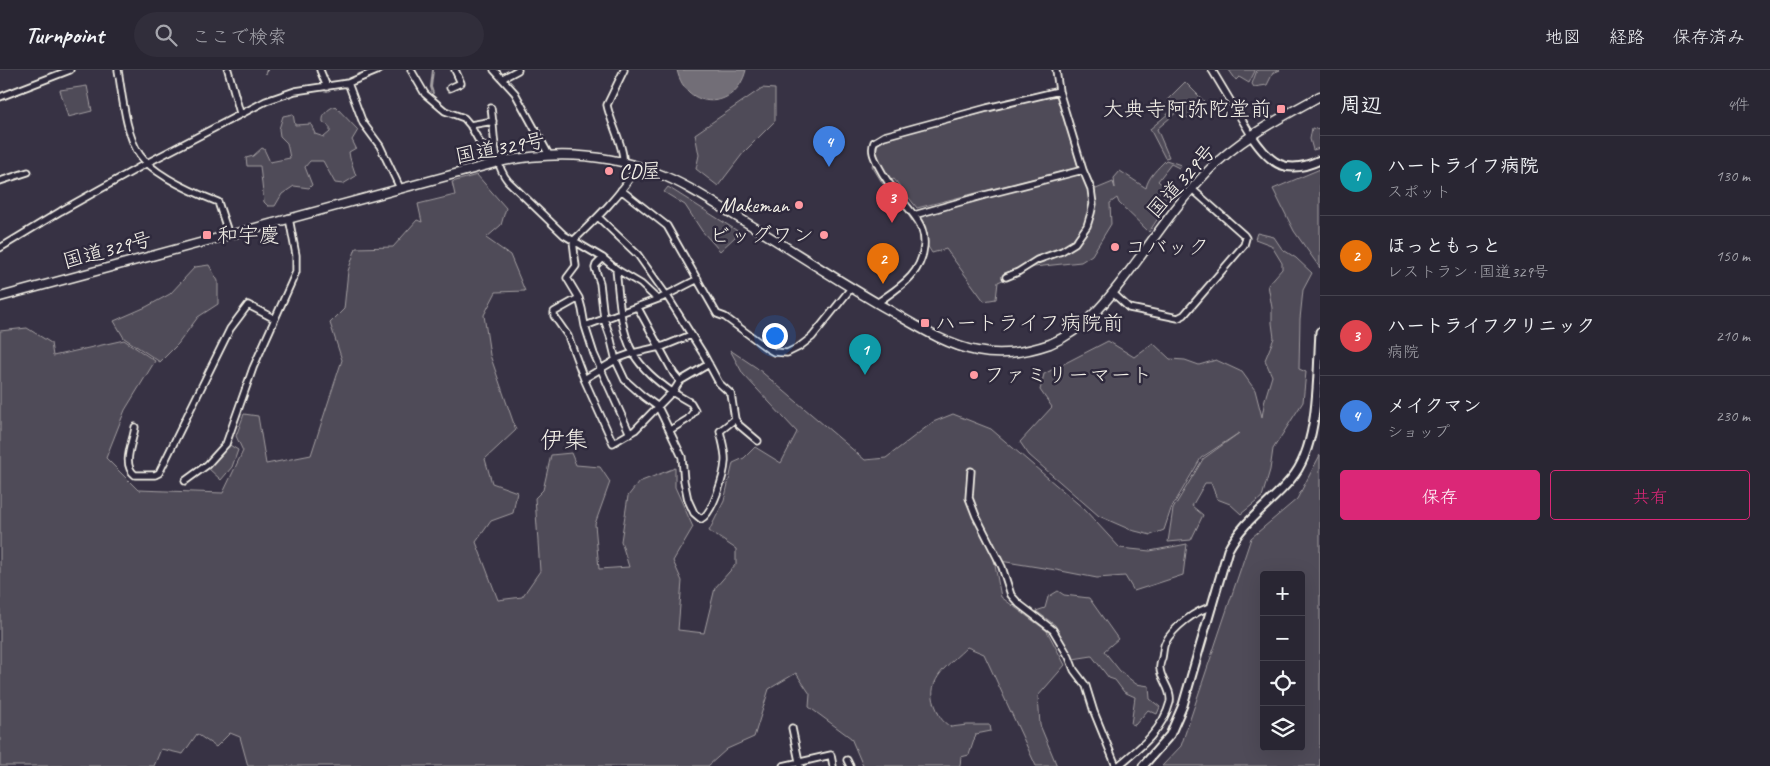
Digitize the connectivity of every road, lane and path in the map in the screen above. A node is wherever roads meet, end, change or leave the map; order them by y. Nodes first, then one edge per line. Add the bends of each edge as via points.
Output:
1 (70, 70) edge
2 (118, 70) edge
3 (228, 70) edge
4 (320, 70) edge
5 (379, 70) edge
6 (411, 70) edge
7 (455, 70) edge
8 (494, 70) edge
9 (518, 70) edge
10 (624, 70) edge
11 (1056, 70) edge
12 (1212, 70) edge
13 (503, 78) junction
14 (348, 83) junction
15 (327, 87) junction
16 (450, 88) dead end
17 (1059, 91) junction
18 (1320, 96) edge
19 (0, 98) edge
20 (491, 108) dead end
21 (240, 113) junction
22 (493, 121) junction
23 (470, 124) junction
24 (1252, 135) junction
25 (496, 151) junction
26 (549, 155) junction
27 (1320, 160) edge
28 (499, 162) junction
29 (623, 162) junction
30 (147, 163) junction
31 (638, 166) junction
32 (1083, 170) junction
33 (28, 172) dead end
34 (0, 181) edge
35 (400, 188) junction
36 (1192, 189) junction
37 (621, 190) junction
38 (914, 215) junction
39 (598, 217) junction
40 (289, 218) junction
41 (229, 235) junction
42 (573, 241) junction
43 (0, 248) edge
44 (604, 258) junction
45 (616, 269) junction
46 (1006, 277) dead end
47 (698, 279) junction
48 (852, 288) junction
49 (1112, 294) junction
50 (667, 296) junction
51 (0, 297) edge
52 (579, 298) junction
53 (657, 299) junction
54 (877, 303) junction
55 (638, 308) junction
56 (622, 313) junction
57 (275, 319) junction
58 (604, 319) junction
59 (585, 326) junction
60 (1320, 332) edge
61 (691, 335) junction
62 (660, 347) junction
63 (633, 352) junction
64 (616, 361) junction
65 (709, 364) junction
66 (601, 370) junction
67 (584, 379) junction
68 (680, 381) junction
69 (672, 392) junction
70 (658, 407) junction
71 (735, 419) junction
72 (134, 427) dead end
73 (670, 430) junction
74 (630, 434) junction
75 (758, 441) dead end
76 (971, 471) dead end
77 (185, 481) dead end
78 (1212, 607) junction
79 (792, 728) dead end
80 (800, 764) edge
81 (783, 766) edge
82 (833, 766) edge
83 (1118, 766) edge
84 (1143, 766) edge

1 - 19 street
2 - 30 street via 130,134 139,155
3 - 21 street
4 - 15 street
5 - 14 street
6 - 23 street via 425,94 445,111 464,118
7 - 16 street via 461,83
8 - 13 street
9 - 13 street
10 - 29 street via 607,105
11 - 17 street
12 - 24 street
13 - 26 street via 527,113
14 - 15 street
14 - 35 street via 362,123 380,146
15 - 21 street via 286,93
17 - 32 street
17 - 38 street via 877,139 872,147 883,176
18 - 24 highway, 国道329号
20 - 22 street
21 - 30 street
22 - 23 street
22 - 25 street
23 - 25 street via 480,143
24 - 27 main road via 1269,158 1280,166 1293,168
24 - 36 highway, 国道329号 via 1207,172
25 - 28 street
26 - 28 highway, 国道329号
26 - 29 highway, 国道329号
28 - 35 highway, 国道329号
28 - 42 street via 508,181
29 - 31 highway, 国道329号
30 - 41 street via 182,187 218,202
30 - 43 street
31 - 37 street
31 - 48 highway, 国道329号 via 676,181
32 - 38 street
32 - 46 street via 1093,204 1081,236 1062,251
33 - 34 street
35 - 40 highway, 国道329号
36 - 49 highway, 国道329号
36 - 49 street via 1244,235 1244,245 1178,318 1129,308
37 - 39 street
37 - 47 street via 667,226
38 - 54 street via 921,225 925,241 922,259 906,282
39 - 42 street
39 - 50 street via 638,254
40 - 41 highway, 国道329号
40 - 57 street via 296,272
41 - 51 highway, 国道329号
42 - 44 street
42 - 52 street via 576,266 567,278
44 - 45 street
44 - 58 street via 595,268
45 - 53 street via 641,284
45 - 56 street
47 - 48 street via 717,314 767,348 779,352 799,347 812,337
47 - 50 street
48 - 54 highway, 国道329号
49 - 54 highway, 国道329号 via 1084,324 1061,338 1037,348 1008,352 979,351 954,344
50 - 53 street
50 - 61 street
52 - 59 street
52 - 67 street via 554,312 554,316 568,336
53 - 55 street
55 - 56 street
55 - 62 street
56 - 58 street
56 - 63 street
57 - 72 street via 248,305 230,329 179,434 155,475 135,475 130,471 128,464
57 - 77 street via 253,368 226,444 207,465
58 - 59 street
58 - 64 street
59 - 66 street
60 - 78 main road via 1312,427 1305,458 1285,487 1235,537 1228,550
61 - 62 street
61 - 65 street
62 - 63 street
62 - 68 street
63 - 64 street
63 - 69 street via 646,370
64 - 66 street
64 - 70 street via 625,380
65 - 68 street
65 - 71 street via 719,383 732,394
66 - 67 street
66 - 74 street
67 - 74 street via 613,444
68 - 69 street
69 - 70 street
69 - 73 street via 691,403 695,410 688,419
70 - 73 street
70 - 74 street
71 - 73 street via 720,431 726,462 708,514 701,518 694,513 688,500 682,456
71 - 75 street
76 - 83 street via 970,498 1002,567 1011,596 1053,630 1086,686
78 - 83 street via 1204,608 1182,622 1165,644 1159,669 1170,693 1167,711 1152,735
78 - 84 main road via 1176,722
79 - 80 street
80 - 81 street
80 - 82 street via 831,755

